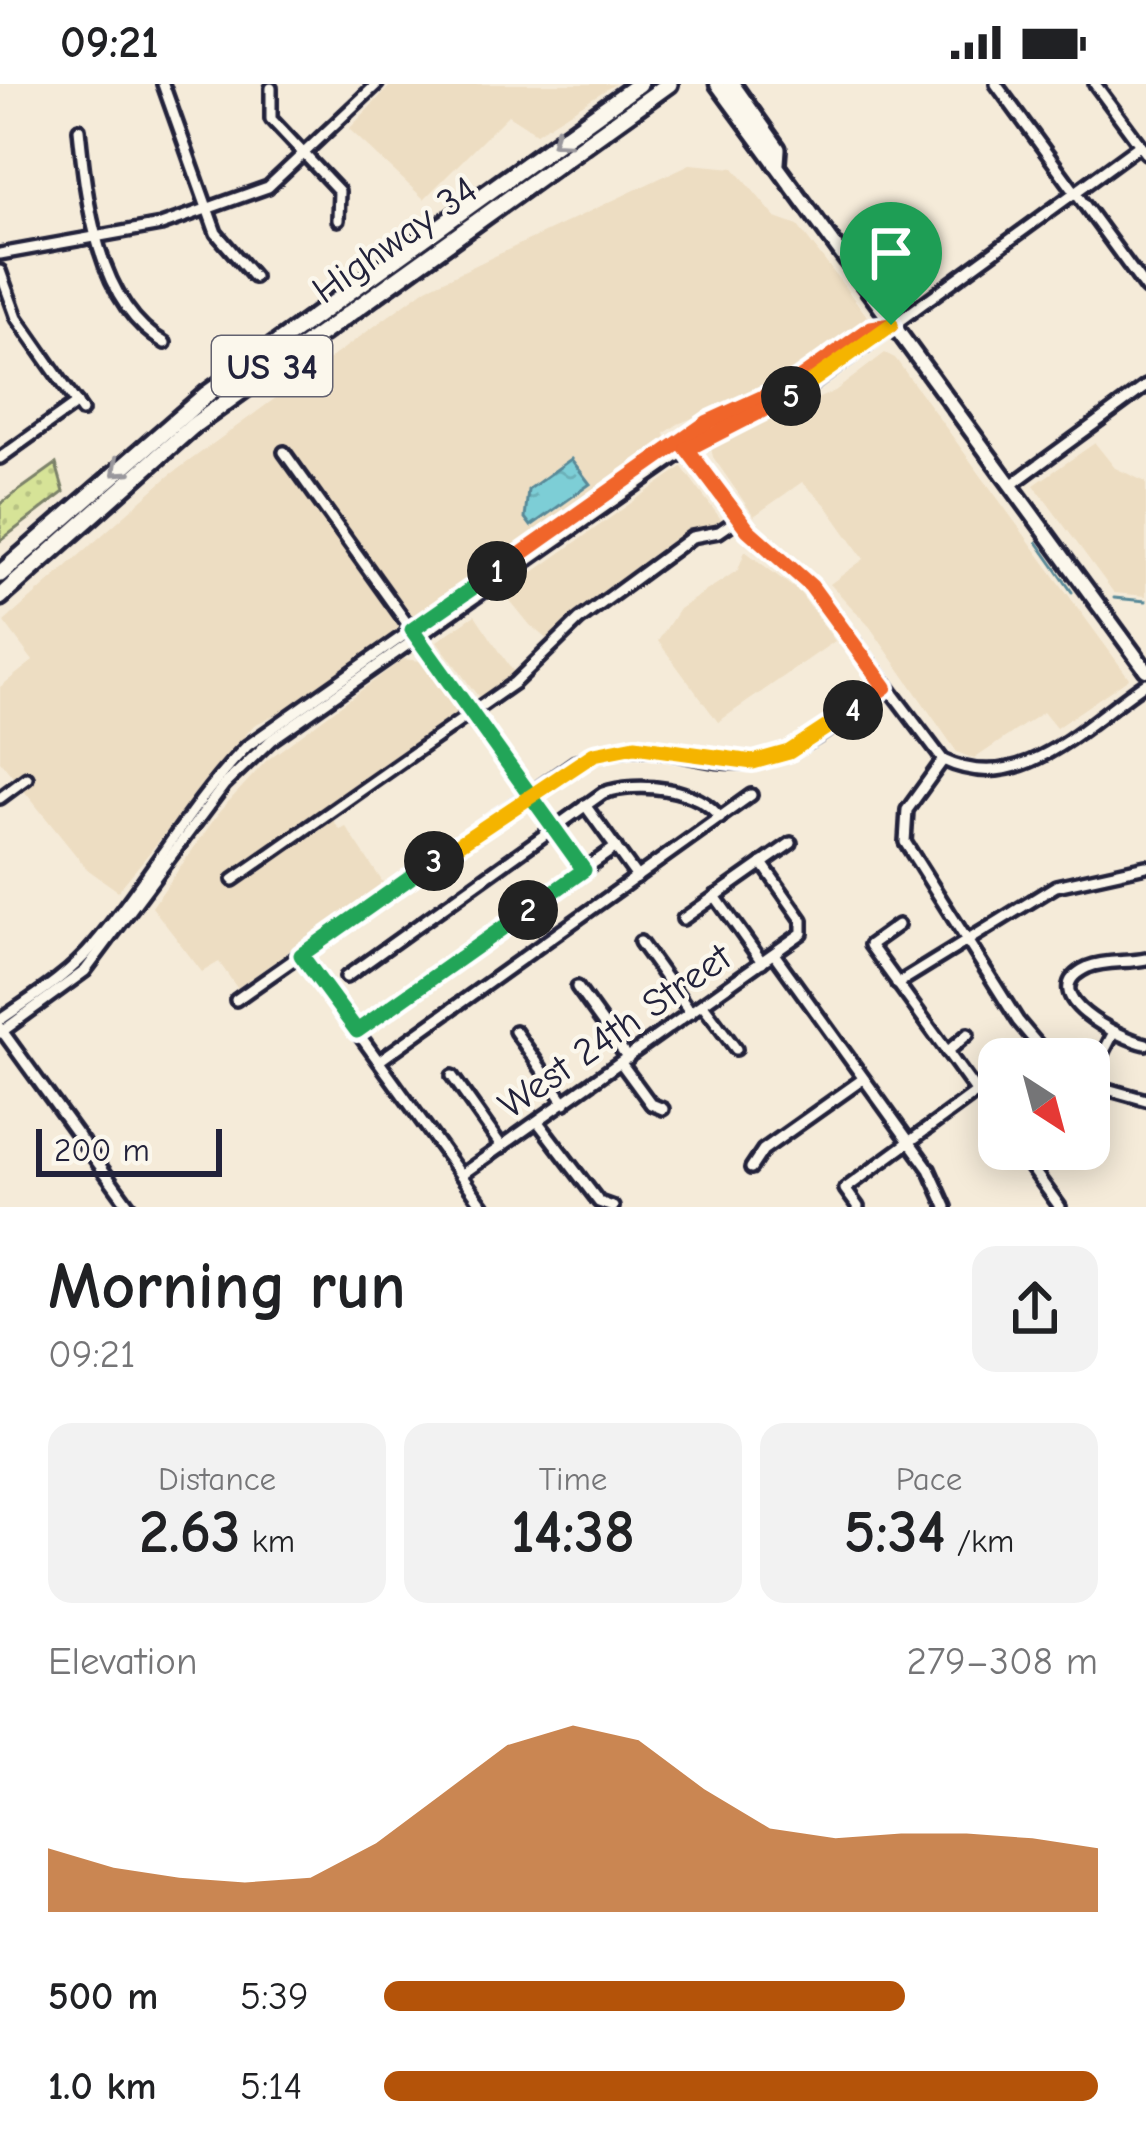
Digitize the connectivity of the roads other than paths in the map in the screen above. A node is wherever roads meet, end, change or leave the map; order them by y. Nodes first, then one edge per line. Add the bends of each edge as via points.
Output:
1 (164, 84) edge
2 (377, 84) edge
3 (637, 84) edge
4 (669, 84) edge
5 (717, 84) edge
6 (731, 84) edge
7 (996, 84) edge
8 (1095, 84) edge
9 (271, 88) dead end
10 (80, 129) dead end
11 (1143, 149) edge
12 (306, 156) junction
13 (776, 163) junction
14 (1075, 192) junction
15 (207, 210) junction
16 (338, 220) dead end
17 (98, 237) junction
18 (0, 254) edge
19 (0, 271) edge
20 (254, 277) dead end
21 (1146, 289) edge
22 (896, 321) junction
23 (165, 344) dead end
24 (1146, 386) edge
25 (684, 444) junction
26 (2, 452) edge
27 (284, 452) dead end
28 (1011, 485) junction
29 (87, 508) junction
30 (738, 518) junction
31 (0, 574) edge
32 (0, 597) edge
33 (415, 634) junction
34 (1146, 670) edge
35 (1146, 683) edge
36 (885, 687) junction
37 (472, 713) junction
38 (943, 760) junction
39 (27, 778) dead end
40 (530, 794) junction
41 (751, 796) dead end
42 (0, 798) edge
43 (585, 805) junction
44 (720, 818) junction
45 (554, 827) junction
46 (790, 842) dead end
47 (616, 847) junction
48 (762, 863) junction
49 (1146, 866) edge
50 (584, 870) junction
51 (637, 877) junction
52 (232, 880) dead end
53 (715, 896) junction
54 (683, 919) dead end
55 (898, 925) dead end
56 (968, 936) junction
57 (640, 942) dead end
58 (774, 954) junction
59 (301, 955) junction
60 (1146, 959) edge
61 (762, 962) junction
62 (346, 977) dead end
63 (897, 984) junction
64 (577, 987) dead end
65 (236, 1000) dead end
66 (703, 1005) junction
67 (691, 1013) junction
68 (1, 1028) edge
69 (357, 1031) junction
70 (514, 1031) dead end
71 (968, 1034) dead end
72 (1113, 1034) junction
73 (1032, 1038) edge
74 (1110, 1040) edge
75 (1146, 1044) edge
76 (736, 1049) dead end
77 (946, 1052) junction
78 (625, 1060) junction
79 (379, 1061) junction
80 (452, 1076) dead end
81 (862, 1079) junction
82 (1110, 1089) edge
83 (978, 1094) joint
84 (1146, 1100) edge
85 (565, 1102) junction
86 (663, 1109) dead end
87 (538, 1122) junction
88 (910, 1143) junction
89 (502, 1147) junction
90 (751, 1168) dead end
91 (1033, 1170) edge
92 (461, 1175) junction
93 (130, 1207) edge
94 (484, 1207) edge
95 (614, 1207) edge
96 (858, 1207) edge
97 (946, 1207) edge
98 (1060, 1207) edge

1 - 15 street
2 - 12 street
3 -> 29 highway, Highway 34 / US 34 via 266,350
4 - 29 highway, Highway 34 / US 34
5 - 13 main road
6 - 13 highway via 777,149
7 - 14 street
8 - 11 street
9 - 12 street via 272,119
10 - 17 street
11 - 14 street
12 - 15 street via 268,187
12 - 16 street via 339,191
13 - 22 main road
14 - 21 street
14 - 22 street
15 - 17 street
15 - 20 street
17 - 18 street
17 - 23 street via 109,276
19 - 26 street via 16,318 80,407
22 - 25 street via 871,328 792,384 708,422
22 - 28 main road
24 - 28 street
25 - 30 street
25 - 33 street
27 - 33 street
28 - 34 main road
29 - 31 highway, Highway 34 / US 34
29 - 32 highway, Highway 34 / US 34
30 - 36 street via 811,586
30 - 37 street via 692,537 586,614 542,661
33 - 37 street
33 - 68 street via 253,754 101,953 70,985
35 - 38 street via 1011,771 972,772
36 - 38 street
36 - 40 street via 772,758 737,762 614,748 574,763
37 - 40 street
37 - 52 street
38 - 56 street via 908,811 905,842
39 - 42 street
40 - 45 street
40 - 59 street
41 - 44 street
43 - 44 street via 619,788 646,787 704,800
43 - 45 street
43 - 47 street
44 - 51 street
45 - 50 street
45 - 62 street
46 - 48 street
47 - 50 street
47 - 51 street
48 - 53 street
48 - 58 street, West 24th Street via 802,920 802,933
49 - 56 street via 1070,880
50 - 69 street
51 - 79 street
53 - 54 street
53 - 61 street
55 - 63 street via 870,945
56 - 63 street
56 - 73 street
57 - 67 street
58 - 61 street, West 24th Street
58 - 81 street
59 - 65 street
59 - 69 street
60 - 72 street via 1088,968 1075,980 1076,1005
61 - 66 street, West 24th Street
63 - 77 street
64 - 78 street
66 - 67 street, West 24th Street
66 - 76 street
67 - 78 street, West 24th Street
68 - 93 street
69 - 79 street
70 - 85 street
71 - 77 street
72 - 74 street
72 - 75 street
77 - 83 street
78 - 85 street, West 24th Street
78 - 86 street via 651,1104
79 - 92 street
80 - 89 street
81 - 88 street
81 - 90 street via 763,1150
82 - 84 street
83 - 88 street
85 - 87 street, West 24th Street
87 - 89 street, West 24th Street
87 - 95 street via 599,1202
88 - 96 street via 845,1189
88 - 97 street
89 - 92 street, West 24th Street
91 - 98 street
92 - 94 street

